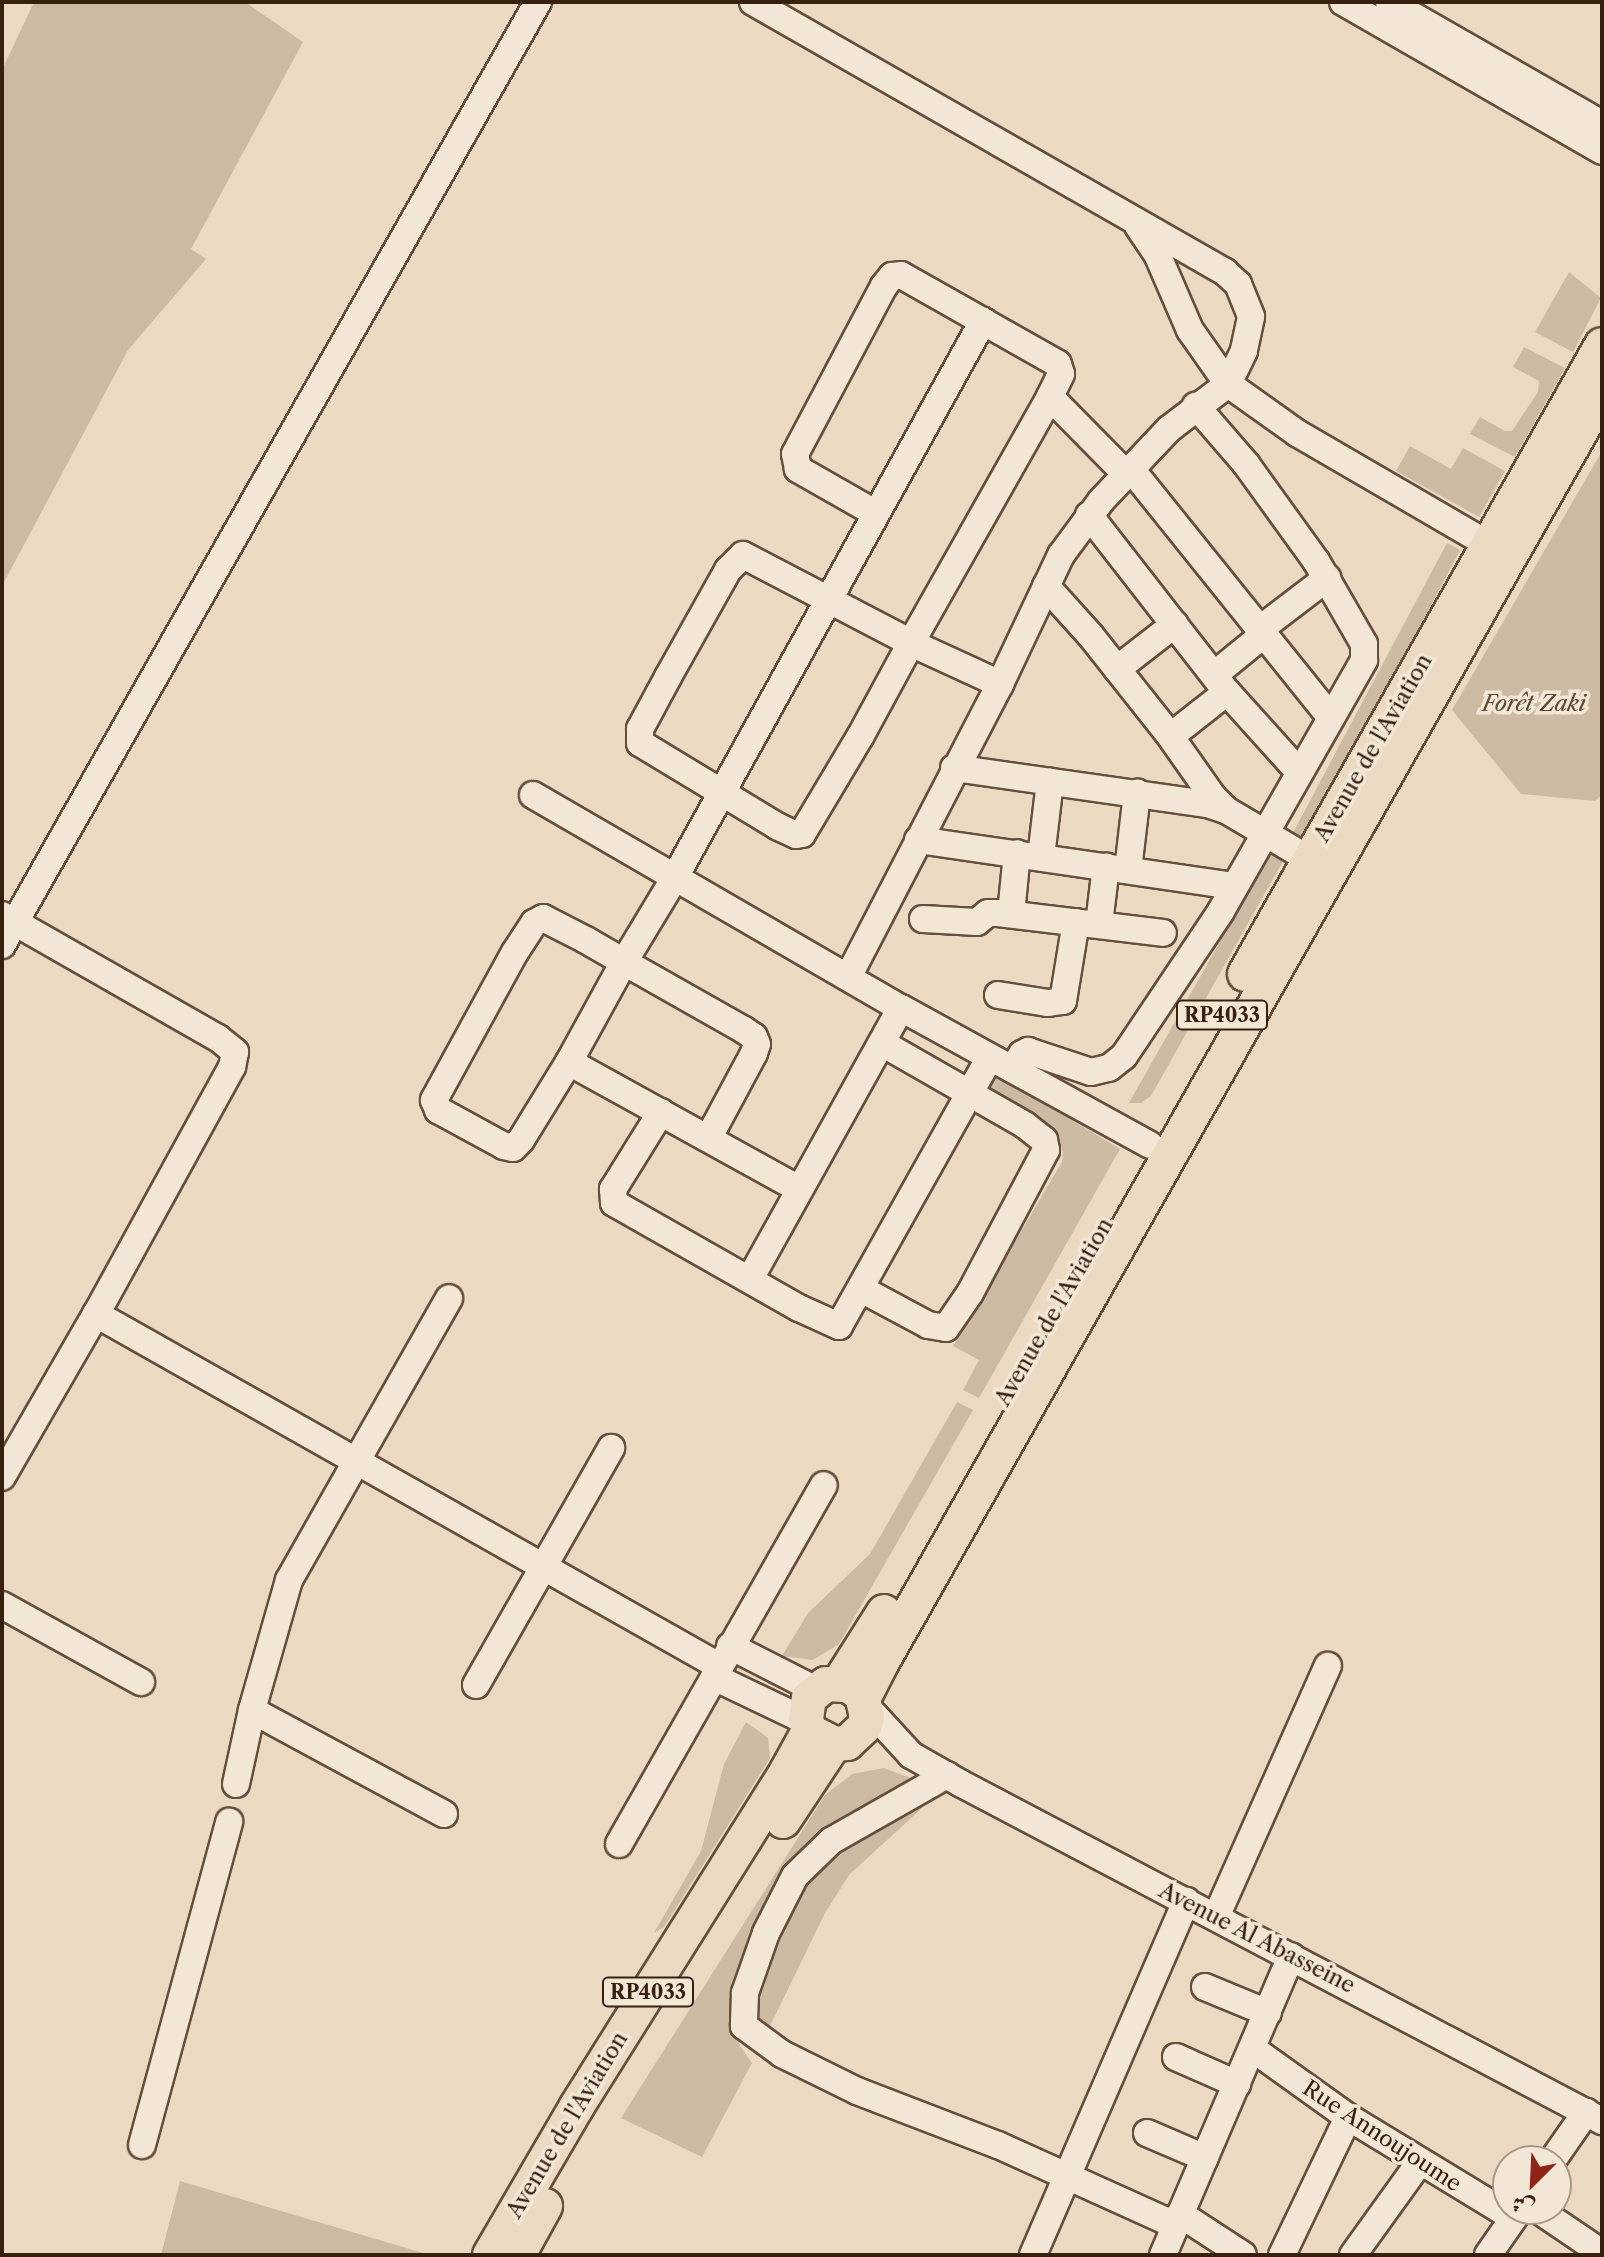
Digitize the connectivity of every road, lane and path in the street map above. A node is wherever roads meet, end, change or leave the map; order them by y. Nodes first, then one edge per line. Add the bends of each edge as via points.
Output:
1 (538, 2) edge
2 (753, 2) edge
3 (1343, 2) edge
4 (1389, 2) edge
5 (1602, 124) edge
6 (1602, 151) edge
7 (1133, 220) junction
8 (983, 321) junction
9 (1602, 345) edge
10 (1228, 384) junction
11 (1602, 394) edge
12 (1050, 397) junction
13 (1196, 406) junction
14 (1128, 472) junction
15 (875, 513) junction
16 (1089, 515) junction
17 (1488, 544) junction
18 (1327, 578) junction
19 (1046, 586) junction
20 (829, 598) junction
21 (1175, 624) junction
22 (1261, 632) junction
23 (911, 643) junction
24 (1117, 669) junction
25 (1000, 684) junction
26 (1220, 684) junction
27 (1331, 718) junction
28 (1171, 736) junction
29 (954, 768) junction
30 (1299, 772) junction
31 (1050, 782) junction
32 (722, 793) junction
33 (1137, 793) junction
34 (533, 795) dead end
35 (1226, 810) junction
36 (1263, 832) junction
37 (918, 840) junction
38 (1029, 855) junction
39 (1309, 859) junction
40 (1117, 868) junction
41 (674, 879) junction
42 (1235, 886) junction
43 (1011, 914) junction
44 (923, 919) dead end
45 (1088, 923) junction
46 (6, 928) edge
47 (1163, 933) dead end
48 (624, 962) junction
49 (848, 977) junction
50 (998, 995) dead end
51 (901, 1008) junction
52 (882, 1043) junction
53 (569, 1062) junction
54 (1001, 1063) junction
55 (970, 1093) junction
56 (661, 1112) junction
57 (709, 1137) junction
58 (1150, 1145) junction
59 (799, 1189) junction
60 (750, 1279) junction
61 (861, 1289) junction
62 (449, 1298) dead end
63 (96, 1314) junction
64 (611, 1448) dead end
65 (359, 1461) junction
66 (2, 1477) edge
67 (824, 1485) dead end
68 (545, 1569) junction
69 (2, 1605) edge
70 (721, 1663) junction
71 (1328, 1666) dead end
72 (141, 1682) dead end
73 (476, 1685) dead end
74 (252, 1710) junction
75 (835, 1715) junction
76 (911, 1755) junction
77 (947, 1775) junction
78 (236, 1784) dead end
79 (444, 1814) dead end
80 (229, 1822) dead end
81 (619, 1844) dead end
82 (1186, 1901) junction
83 (1216, 1917) junction
84 (1291, 1956) junction
85 (1205, 1987) dead end
86 (1268, 2013) junction
87 (1253, 2049) junction
88 (1176, 2057) dead end
89 (1237, 2084) junction
90 (1594, 2116) edge
91 (1348, 2117) junction
92 (1147, 2133) dead end
93 (142, 2145) dead end
94 (1567, 2145) edge
95 (1205, 2158) junction
96 (1419, 2163) junction
97 (1067, 2177) junction
98 (1492, 2197) edge
99 (1178, 2219) junction
100 (1513, 2225) edge
101 (1549, 2225) edge
102 (1602, 2253) edge
103 (490, 2255) edge
104 (518, 2255) edge
105 (1033, 2255) edge
106 (1163, 2255) edge
107 (1243, 2255) edge
108 (1282, 2255) edge
109 (1353, 2255) edge
110 (1488, 2255) edge

1 - 46 street
2 - 7 street
3 - 6 street
4 - 5 street
7 - 10 street via 1158,256 1190,330
7 - 10 street via 1238,284 1251,317
8 - 12 street via 1058,364 1061,374
8 - 15 street
8 - 15 street via 901,275 892,276 884,286 794,458 798,469
9 - 17 main road, Avenue de l'Aviation / RP4033
10 - 13 street
10 - 17 street via 1297,433
11 - 75 main road, Avenue de l'Aviation / RP4033 via 1004,1443
12 - 14 street
12 - 23 street
13 - 14 street
13 - 18 street via 1262,485
14 - 16 street
14 - 22 street
15 - 20 street
16 - 19 street
16 - 21 street
17 - 39 main road, Avenue de l'Aviation / RP4033
18 - 22 street
18 - 27 street via 1365,652 1361,670
19 - 24 street
19 - 25 street
20 - 23 street
20 - 32 street
20 - 32 street via 755,559 738,557 668,677 640,729 640,743
21 - 24 street
21 - 26 street
22 - 26 street
22 - 27 street
23 - 25 street
23 - 32 street via 802,834 792,834
24 - 28 street
25 - 29 street
26 - 28 street
26 - 30 street
27 - 30 street
28 - 35 street
29 - 31 street
29 - 37 street
30 - 36 street
31 - 33 street
31 - 38 street
32 - 41 street
33 - 35 street
33 - 40 street
34 - 41 street
35 - 36 street
36 - 39 street
36 - 42 street
37 - 38 street
37 - 49 street
38 - 40 street
38 - 43 street
39 - 58 main road, Avenue de l'Aviation / RP4033
40 - 42 street
40 - 45 street
41 - 48 street
41 - 49 street
42 - 54 street via 1116,1063 1091,1072 1028,1051
43 - 44 street via 988,913 977,922
43 - 45 street
45 - 47 street
45 - 50 street via 1063,1001
46 - 63 street via 218,1038 235,1052 232,1067
48 - 53 street
48 - 53 street via 547,919 537,919 434,1104 513,1148
48 - 57 street via 756,1040
49 - 51 street
51 - 52 street
51 - 54 street
52 - 55 street
52 - 59 street
53 - 56 street
54 - 55 street
54 - 58 street
55 - 61 street
55 - 61 street via 1039,1136 1046,1150 970,1293 943,1329
56 - 57 street
56 - 60 street via 613,1189 612,1200
57 - 59 street
58 - 75 main road, Avenue de l'Aviation / RP4033 via 871,1634
59 - 60 street
60 - 61 street via 836,1326
62 - 65 street
63 - 65 street
63 - 66 street
64 - 68 street
65 - 68 street
65 - 74 street via 283,1594
67 - 70 street
68 - 70 street
68 - 73 street
69 - 72 street
70 - 75 street
70 - 81 street
71 - 83 street
74 - 78 street
74 - 79 street
75 - 76 street, Avenue Al Abasseine
75 - 76 street, Avenue Al Abasseine
75 - 103 main road, Avenue de l'Aviation / RP4033 via 577,2106
75 - 104 main road, Avenue de l'Aviation / RP4033
76 - 77 street, Avenue Al Abasseine
77 - 82 street, Avenue Al Abasseine
77 - 97 street via 831,1841 795,1876 776,1910 745,1993 744,2026 818,2073
80 - 93 street
82 - 83 street, Avenue Al Abasseine
82 - 97 street
83 - 84 street, Avenue Al Abasseine
84 - 86 street
84 - 90 street, Avenue Al Abasseine
85 - 86 street
86 - 87 street
87 - 89 street
87 - 91 street, Rue Annoujoume
88 - 89 street
89 - 95 street
90 - 94 street
91 - 96 street, Rue Annoujoume
91 - 108 street
92 - 95 street
95 - 99 street
96 - 98 street, Rue Annoujoume
96 - 109 street
97 - 99 street
97 - 105 street
99 - 106 street
99 - 107 street
100 - 110 street
101 - 102 street, Rue Annoujoume

